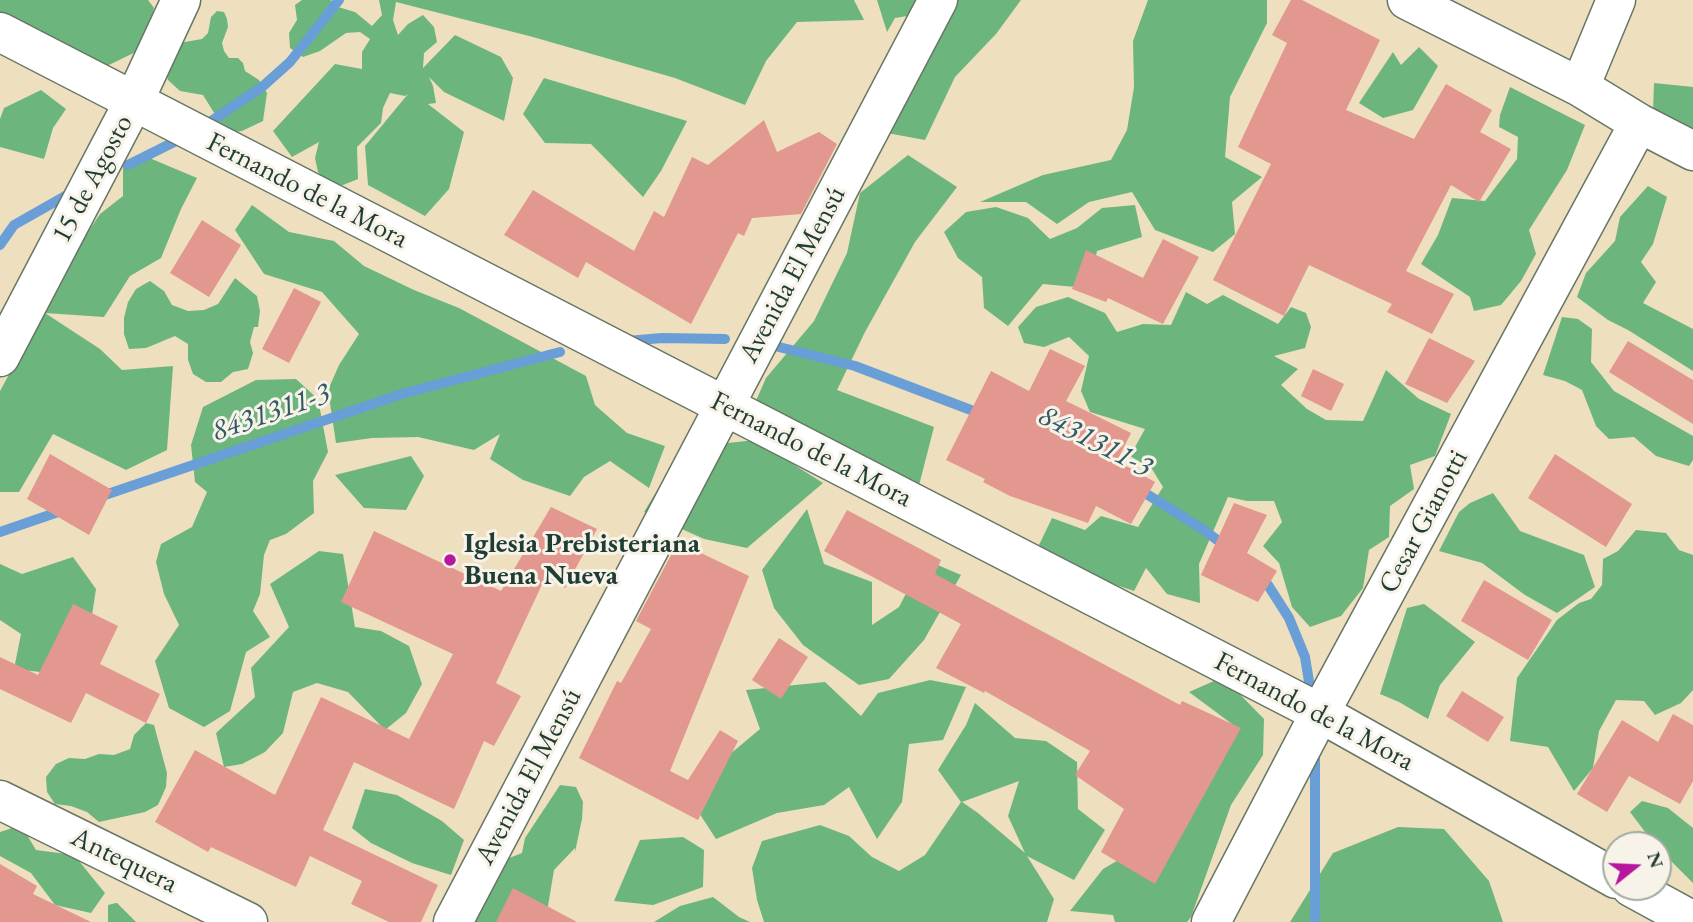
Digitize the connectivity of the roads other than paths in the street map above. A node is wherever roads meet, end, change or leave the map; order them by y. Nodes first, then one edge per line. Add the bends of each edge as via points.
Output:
1 (181, 0) edge
2 (938, 0) edge
3 (1407, 0) edge
4 (1616, 0) edge
5 (0, 32) edge
6 (1580, 87) junction
7 (134, 101) junction
8 (1639, 123) junction
9 (1693, 151) edge
10 (0, 356) edge
11 (724, 406) junction
12 (1320, 713) junction
13 (0, 800) edge
14 (1602, 871) edge
15 (1657, 901) edge
16 (1693, 920) edge
17 (248, 922) edge
18 (453, 922) edge
19 (1211, 922) edge

1 - 7 street, 15 de Agosto
2 - 11 street, Avenida El Mensú
3 - 6 street
4 - 6 street
5 - 7 street, Fernando de la Mora
6 - 8 street
7 - 10 street, 15 de Agosto
7 - 11 street, Fernando de la Mora
8 - 9 street
8 - 12 street, Cesar Gianotti
11 - 12 street, Fernando de la Mora
11 - 18 street, Avenida El Mensú
12 - 14 street, Fernando de la Mora
12 - 19 street, Cesar Gianotti
13 - 17 street, Antequera
15 - 16 street

